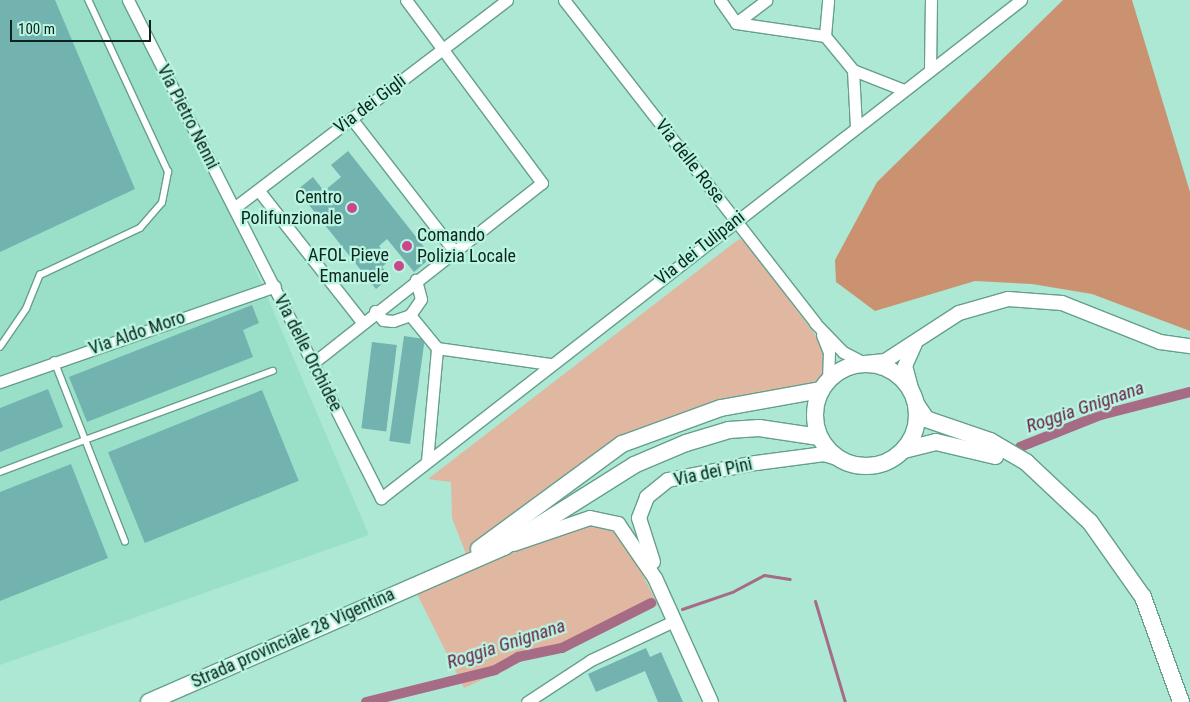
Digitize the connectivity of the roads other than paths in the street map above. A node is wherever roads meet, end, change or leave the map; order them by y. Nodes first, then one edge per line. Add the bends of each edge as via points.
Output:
1 (88, 0) edge
2 (128, 0) edge
3 (406, 0) edge
4 (507, 0) edge
5 (564, 0) edge
6 (720, 0) edge
7 (766, 0) edge
8 (828, 0) edge
9 (931, 0) edge
10 (1021, 0) edge
11 (736, 23) junction
12 (825, 36) junction
13 (443, 48) junction
14 (853, 70) junction
15 (930, 70) junction
16 (904, 90) junction
17 (351, 118) junction
18 (856, 128) junction
19 (259, 191) junction
20 (234, 208) junction
21 (737, 220) junction
22 (455, 252) junction
23 (416, 280) junction
24 (275, 286) junction
25 (375, 312) junction
26 (410, 315) junction
27 (362, 322) junction
28 (815, 323) junction
29 (924, 334) junction
30 (1190, 346) edge
31 (0, 348) edge
32 (437, 348) junction
33 (54, 361) junction
34 (313, 363) junction
35 (865, 363) junction
36 (550, 364) junction
37 (273, 371) dead end
38 (0, 382) edge
39 (824, 385) junction
40 (914, 398) junction
41 (819, 438) junction
42 (85, 440) junction
43 (904, 450) junction
44 (837, 458) junction
45 (427, 461) junction
46 (0, 472) edge
47 (381, 498) joint
48 (1090, 522) junction
49 (633, 541) junction
50 (125, 542) dead end
51 (504, 547) junction
52 (437, 574) junction
53 (655, 578) junction
54 (674, 621) junction
55 (542, 697) edge
56 (148, 702) edge
57 (527, 702) edge
58 (711, 702) edge
59 (1181, 702) edge

1 - 31 lane via 168,172 162,203 140,228 40,275 26,309
2 - 20 street, Via Pietro Nenni
3 - 13 street
4 - 13 street, Via dei Gigli
5 - 21 street, Via delle Rose
6 - 11 street
7 - 11 street
8 - 12 street
9 - 15 street
10 - 15 street, Via dei Tulipani
11 - 12 street
12 - 14 street
13 - 17 street, Via dei Gigli
13 - 22 street via 542,183
14 - 16 street
14 - 18 street
15 - 16 street, Via dei Tulipani
16 - 18 street, Via dei Tulipani
17 - 19 street, Via dei Gigli
17 - 22 street
18 - 21 street, Via dei Tulipani
19 - 20 street, Via dei Gigli
19 - 27 street
20 - 24 street, Via delle Orchidee
21 - 28 street, Via delle Rose
21 - 36 street, Via dei Tulipani
22 - 23 street
23 - 25 street
23 - 26 street via 421,299
24 - 33 street, Via Aldo Moro
24 - 34 street, Via delle Orchidee
25 - 26 street via 383,320 393,321
25 - 27 street
26 - 32 street
27 - 34 street
28 - 35 street, Via delle Rose via 843,352
28 - 39 street, Via delle Rose via 829,352
29 - 30 street via 982,304 1036,298 1062,303 1160,342
29 - 35 street via 885,361
29 - 40 street via 912,347 905,366
32 - 36 street
32 - 45 street
33 - 38 street, Via Aldo Moro
33 - 42 lane
34 - 47 street, Via delle Orchidee
35 - 39 main road via 849,366
35 - 40 main road via 895,372
36 - 45 street, Via dei Tulipani
37 - 42 lane
39 - 41 main road via 814,411
39 - 52 main road via 721,408 622,444 488,544
40 - 43 main road via 914,433
40 - 48 main road via 926,419 990,441 1026,462
41 - 44 main road
41 - 49 street, Via dei Pini via 798,453 712,462 660,478 639,502
41 - 51 main road via 786,429 759,428 728,430 686,443 634,465
42 - 46 lane
42 - 50 lane
43 - 44 main road via 874,466
43 - 48 main road via 936,442 984,450 1040,482
44 - 53 street, Via dei Pini via 824,454 732,466 668,480 654,488 640,518
45 - 47 street, Via dei Tulipani
48 - 59 main road via 1143,597
49 - 51 street, Via dei Pini via 618,524 601,517 578,520
49 - 53 street, Via dei Pini
51 - 52 main road
52 - 56 main road, Strada provinciale 28 Vigentina
53 - 54 street, Via dei Pini
54 - 55 street via 590,660
54 - 58 street, Via dei Pini
55 - 57 street

